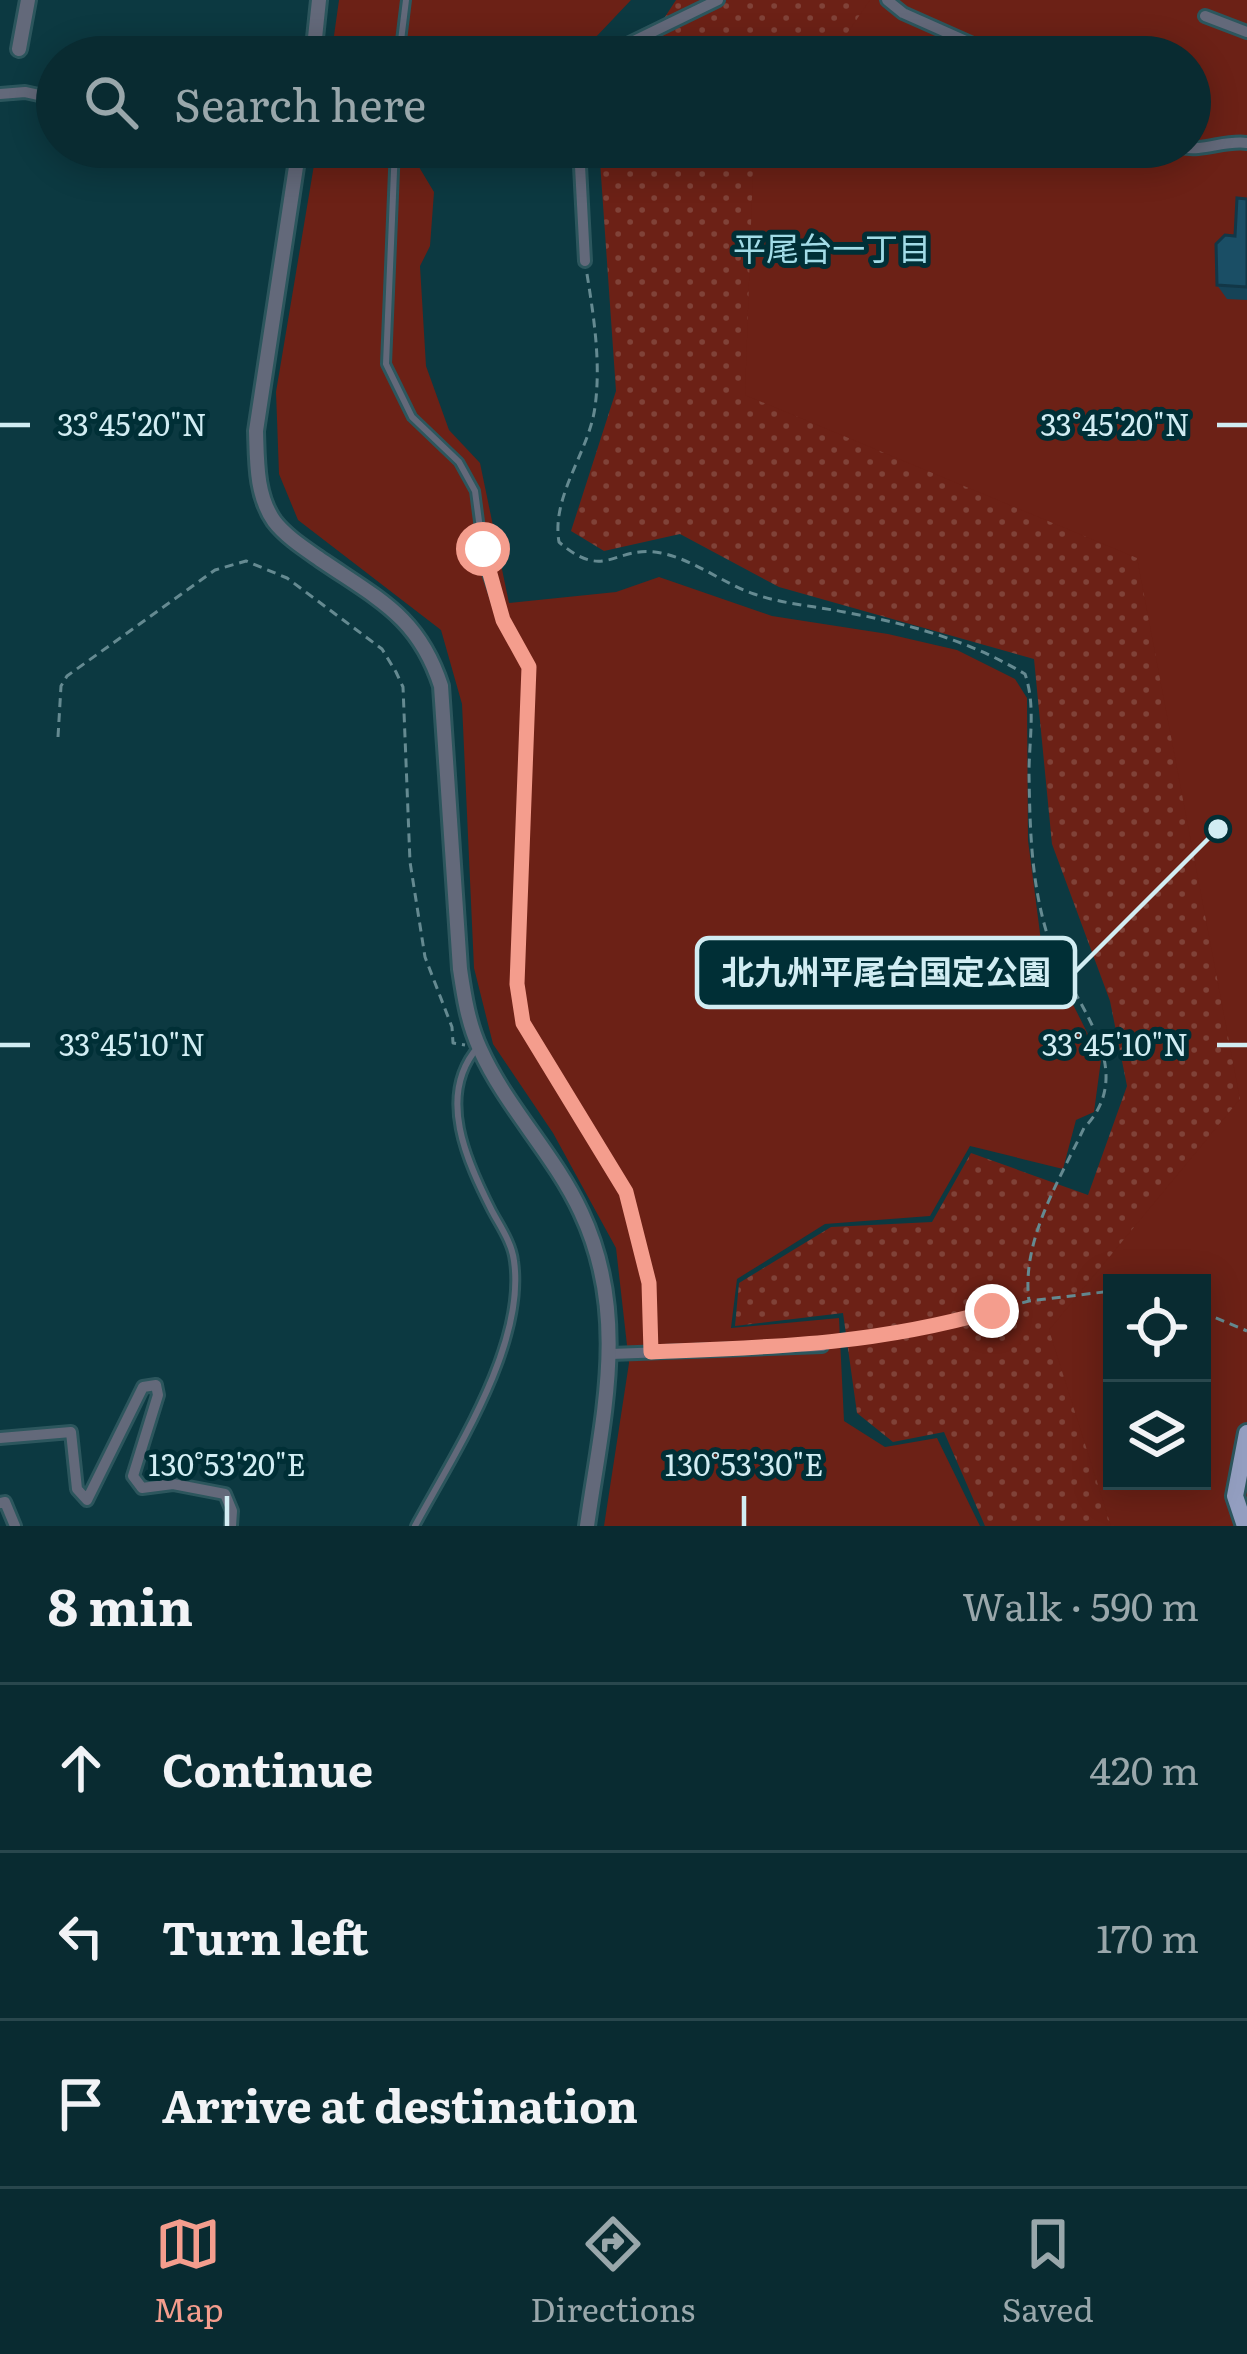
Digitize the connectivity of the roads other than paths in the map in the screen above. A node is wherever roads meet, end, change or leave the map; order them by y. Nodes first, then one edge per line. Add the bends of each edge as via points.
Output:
1 (28, 0) edge
2 (319, 0) edge
3 (406, 0) edge
4 (718, 0) edge
5 (886, 0) edge
6 (1205, 16) dead end
7 (1247, 32) edge
8 (315, 36) edge
9 (402, 36) edge
10 (645, 36) edge
11 (954, 36) edge
12 (19, 49) dead end
13 (0, 94) edge
14 (36, 94) edge
15 (1247, 143) edge
16 (1211, 145) edge
17 (296, 168) edge
18 (394, 168) edge
19 (580, 168) edge
20 (585, 261) road end
21 (478, 1047) junction
22 (822, 1346) road end
23 (651, 1352) junction
24 (611, 1354) junction
25 (1247, 1433) edge
26 (0, 1438) edge
27 (0, 1502) edge
28 (15, 1526) edge
29 (231, 1526) edge
30 (416, 1526) edge
31 (587, 1526) edge
32 (1244, 1526) edge

1 - 12 street
2 - 8 street
3 - 9 lane
4 - 10 street
5 - 11 street
6 - 7 street
13 - 14 street
15 - 16 street
17 - 21 street via 257,470 275,522 387,605 432,657 446,732 460,969
18 - 23 lane via 386,364 412,417 459,462 475,491 485,568 529,667 517,984 523,1023 626,1192 649,1283
19 - 20 street
21 - 24 street via 580,1210 608,1298
21 - 30 lane via 463,1065 460,1131 511,1247 511,1324
22 - 23 street
23 - 24 street
24 - 31 street
25 - 32 main road via 1235,1496
26 - 29 street via 70,1432 77,1489 87,1501 143,1387 156,1385 133,1476 142,1488 173,1484 225,1494
27 - 28 street

